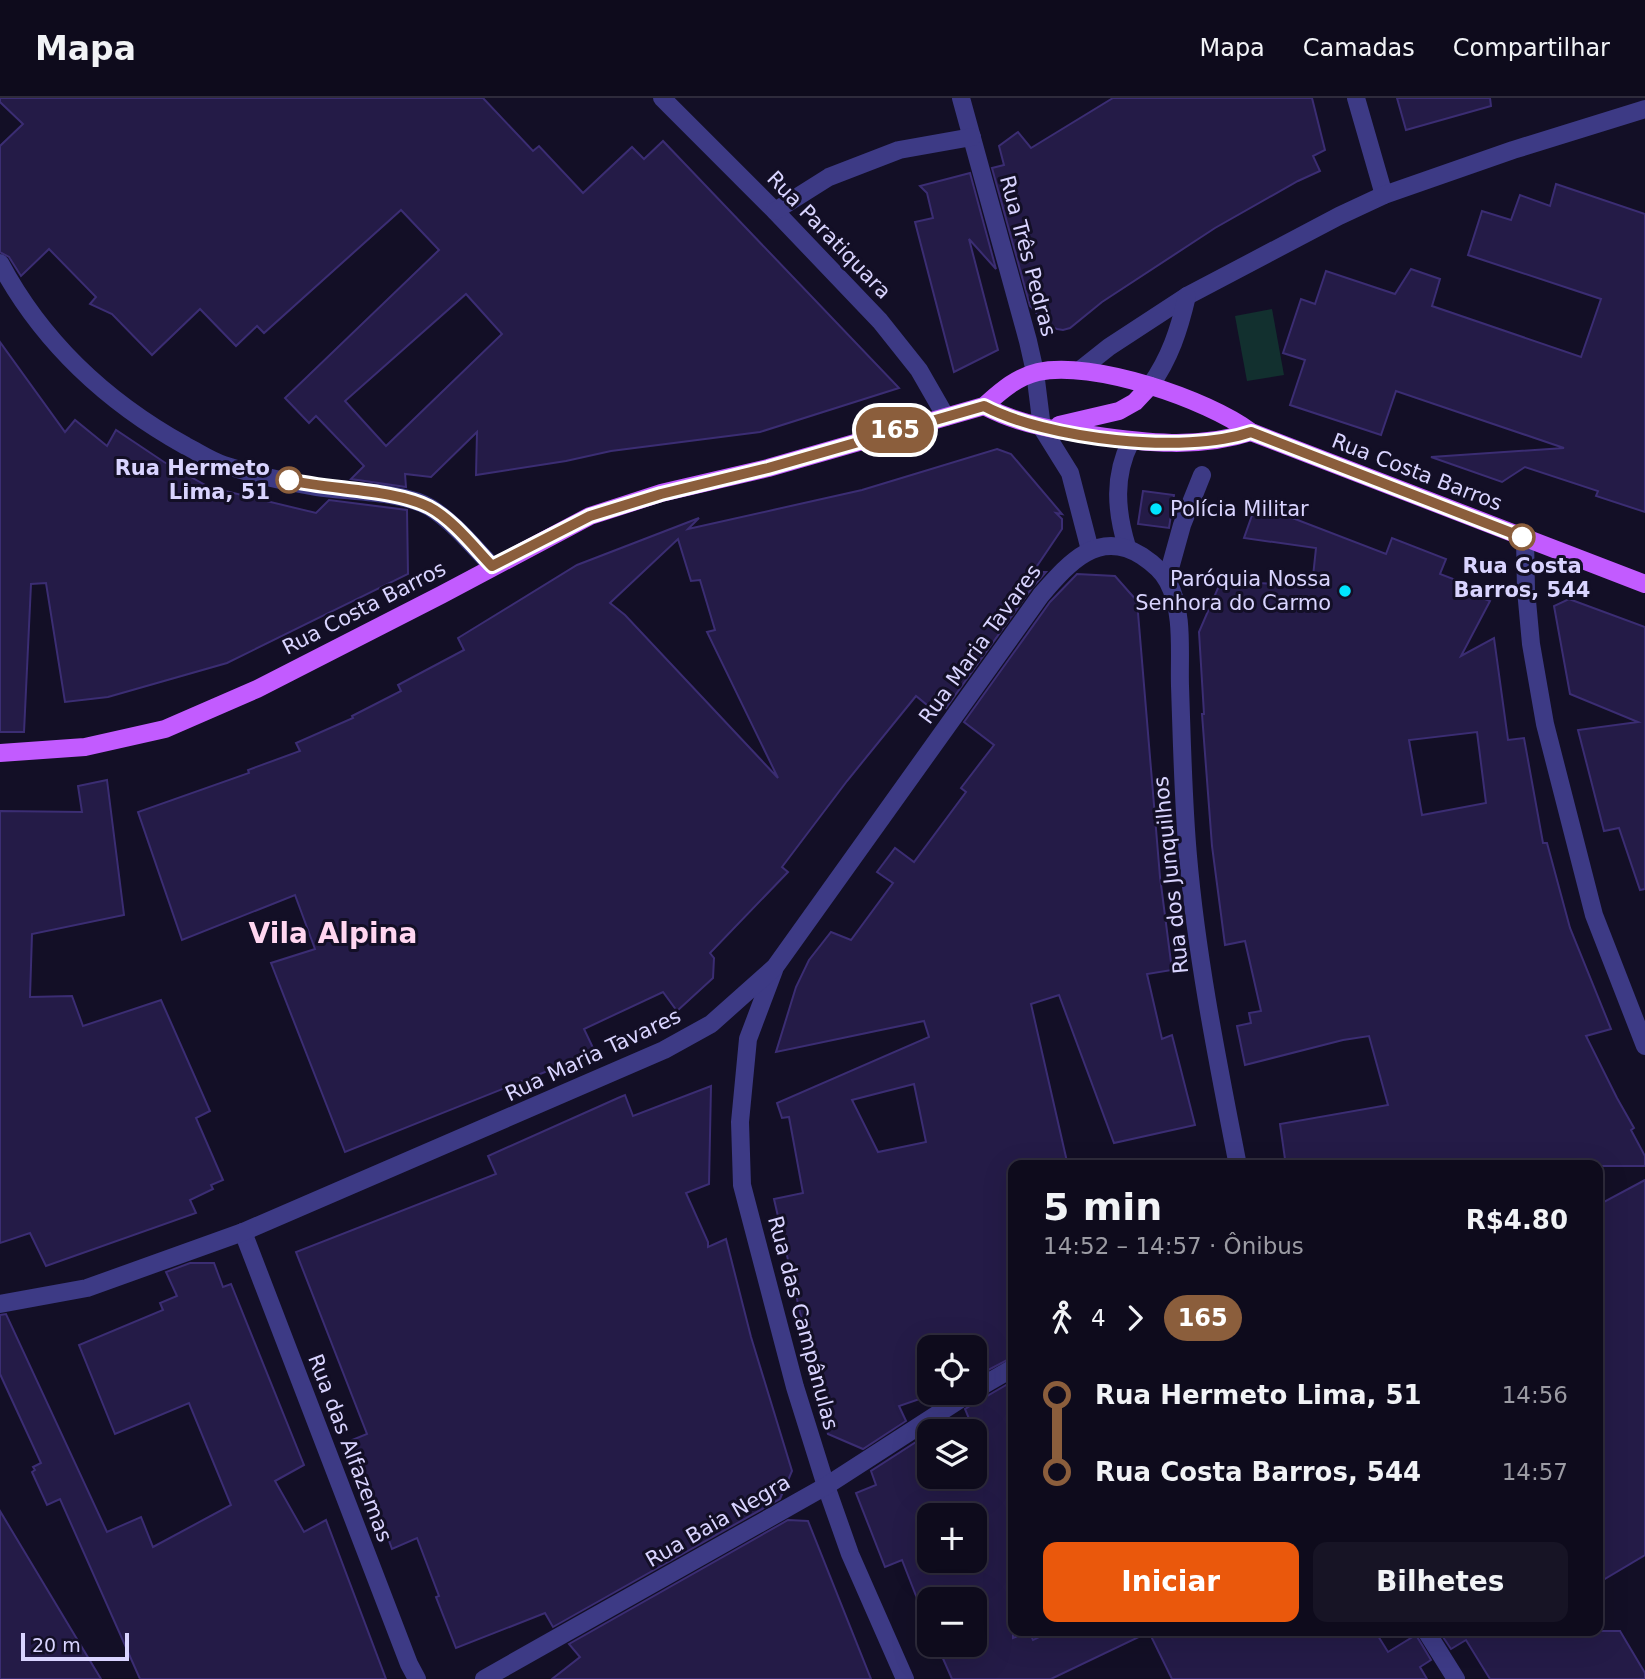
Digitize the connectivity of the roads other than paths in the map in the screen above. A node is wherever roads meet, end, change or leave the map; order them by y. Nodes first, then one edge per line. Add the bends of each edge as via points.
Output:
1 (662, 98) edge
2 (961, 98) edge
3 (1356, 98) edge
4 (1645, 109) edge
5 (972, 137) junction
6 (1384, 195) junction
7 (775, 211) junction
8 (0, 263) edge
9 (1188, 296) junction
10 (1080, 370) junction
11 (1035, 372) junction
12 (1150, 386) junction
13 (984, 406) junction
14 (946, 417) junction
15 (1042, 428) junction
16 (1251, 432) junction
17 (1131, 441) junction
18 (1202, 475) dead end
19 (1525, 538) junction
20 (1126, 547) junction
21 (1090, 550) junction
22 (492, 566) junction
23 (1167, 579) junction
24 (1645, 584) edge
25 (0, 752) edge
26 (775, 967) junction
27 (1645, 1046) edge
28 (1237, 1160) edge
29 (243, 1232) junction
30 (0, 1304) edge
31 (1008, 1371) edge
32 (987, 1383) edge
33 (951, 1405) edge
34 (826, 1486) junction
35 (1429, 1636) edge
36 (417, 1679) edge
37 (484, 1679) edge
38 (905, 1679) edge
39 (1456, 1679) edge

1 - 7 street, Rua Paratiquara
2 - 5 street, Rua Três Pedras
3 - 6 street
4 - 6 street
5 - 7 street via 899,150 829,177
5 - 11 street, Rua Três Pedras
6 - 9 street
7 - 14 street, Rua Paratiquara via 880,321 919,370
8 - 22 street via 17,296 50,338 91,380 159,430 222,465 315,487 396,496 429,507 461,532
9 - 10 street
9 - 12 street via 1177,338
10 - 11 main road, Rua Costa Barros
10 - 12 main road, Rua Costa Barros
11 - 13 main road, Rua Costa Barros via 1005,387
11 - 15 street, Rua Três Pedras
12 - 15 main road via 1119,411
12 - 16 main road, Rua Costa Barros via 1209,406
13 - 14 main road, Rua Costa Barros
13 - 15 main road
14 - 22 main road, Rua Costa Barros via 590,516
15 - 17 main road
15 - 21 street via 1070,474
16 - 17 main road via 1194,443
16 - 19 main road, Rua Costa Barros
17 - 20 street via 1117,493
18 - 23 street
19 - 24 main road, Rua Costa Barros
19 - 27 street via 1531,644 1545,724 1594,915
20 - 21 street
20 - 23 street
21 - 26 street, Rua Maria Tavares via 1067,566 1041,596
22 - 25 main road, Rua Costa Barros via 257,689 165,729 85,747
23 - 28 street, Rua dos Junquilhos via 1175,597 1179,636 1188,856 1196,923
26 - 29 street, Rua Maria Tavares via 711,1024 664,1050
26 - 34 street, Rua das Campânulas via 748,1039 740,1122 742,1185
29 - 30 street, Rua Maria Tavares via 87,1288
29 - 36 street, Rua das Alfazemas
31 - 32 street
33 - 34 street, Rua Baia Negra
34 - 37 street, Rua Baia Negra
34 - 38 street, Rua das Campânulas via 850,1554
35 - 39 street

